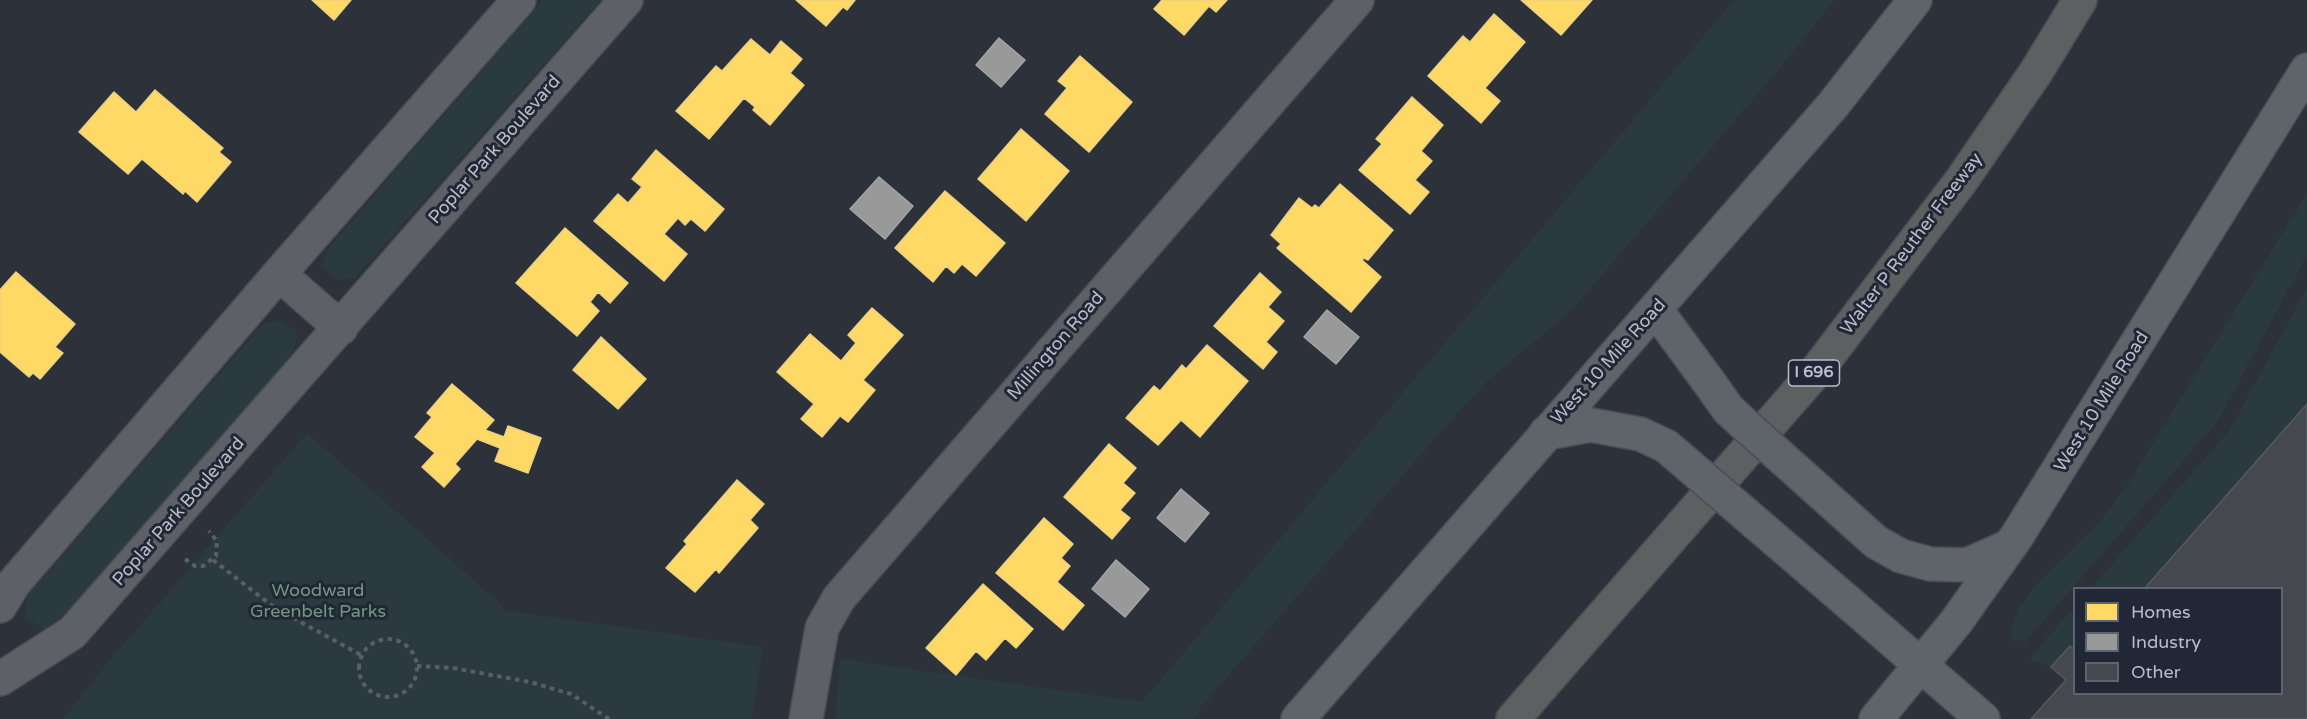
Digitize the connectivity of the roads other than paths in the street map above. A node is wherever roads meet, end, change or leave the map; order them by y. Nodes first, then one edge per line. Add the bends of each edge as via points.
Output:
1 (519, 0) edge
2 (626, 0) edge
3 (1357, 0) edge
4 (1915, 0) edge
5 (2080, 0) edge
6 (2307, 70) edge
7 (279, 274) junction
8 (1656, 310) junction
9 (341, 328) junction
10 (1546, 433) junction
11 (2010, 546) junction
12 (0, 606) edge
13 (1920, 665) junction
14 (0, 679) edge
15 (806, 719) edge
16 (1298, 719) edge
17 (1513, 719) edge
18 (1876, 719) edge
19 (1983, 719) edge

1 - 7 street
2 - 9 street, Poplar Park Boulevard
3 - 15 street, Millington Road via 838,598 822,628
4 - 8 main road, West 10 Mile Road via 1833,105
5 - 17 highway, Walter P Reuther Freeway / I 696 via 1961,181 1818,369
6 - 11 main road, West 10 Mile Road
7 - 9 street
7 - 12 street via 14,583
8 - 10 main road, West 10 Mile Road
8 - 11 main road, bridge via 1728,409 1876,542 1901,556 1930,564 1967,566
9 - 14 street, Poplar Park Boulevard via 72,633
10 - 13 main road, bridge via 1591,425 1640,434 1666,446
10 - 16 main road, West 10 Mile Road
11 - 13 main road, West 10 Mile Road
13 - 18 main road, West 10 Mile Road
13 - 19 main road

